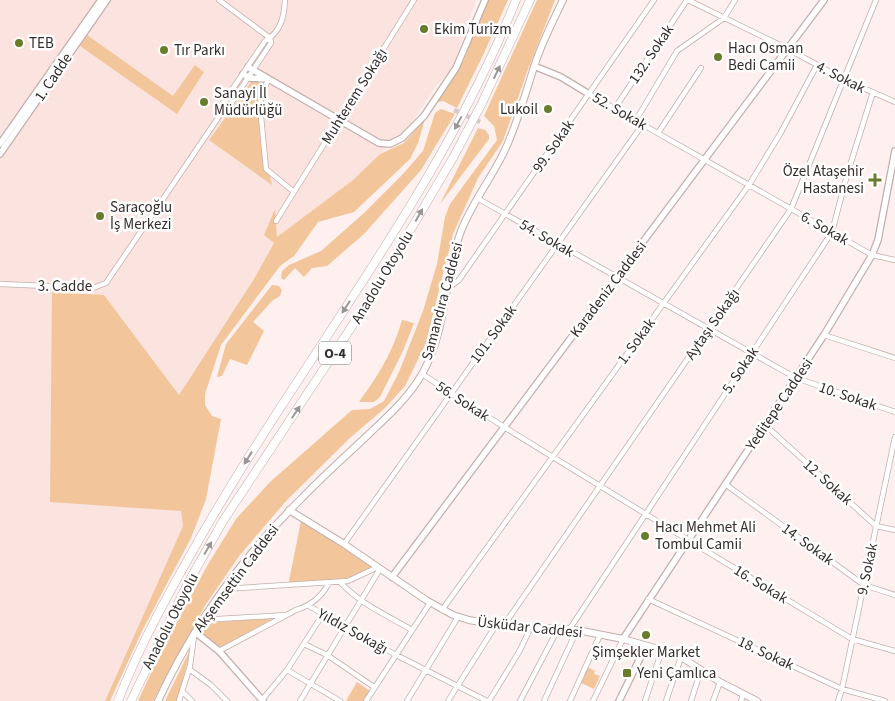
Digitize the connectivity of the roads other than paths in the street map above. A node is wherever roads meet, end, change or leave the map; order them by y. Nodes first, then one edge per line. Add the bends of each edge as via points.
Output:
1 (101, 0) edge
2 (107, 0) edge
3 (220, 0) edge
4 (285, 0) edge
5 (414, 0) edge
6 (485, 0) edge
7 (516, 0) edge
8 (530, 0) edge
9 (563, 0) edge
10 (654, 0) edge
11 (687, 0) edge
12 (735, 0) edge
13 (824, 0) edge
14 (876, 0) edge
15 (724, 18) junction
16 (87, 23) junction
17 (270, 38) junction
18 (788, 49) junction
19 (817, 65) junction
20 (534, 66) junction
21 (248, 67) junction
22 (701, 68) dead end
23 (254, 71) junction
24 (246, 76) junction
25 (269, 79) junction
26 (845, 80) junction
27 (873, 92) junction
28 (589, 94) junction
29 (895, 102) edge
30 (615, 108) junction
31 (339, 120) junction
32 (636, 120) junction
33 (643, 124) junction
34 (658, 133) junction
35 (0, 144) edge
36 (895, 151) edge
37 (0, 154) edge
38 (705, 160) junction
39 (749, 185) junction
40 (294, 192) junction
41 (477, 198) junction
42 (791, 209) junction
43 (506, 214) junction
44 (276, 221) dead end
45 (832, 232) junction
46 (557, 244) junction
47 (872, 255) junction
48 (895, 260) edge
49 (617, 278) junction
50 (0, 284) edge
51 (447, 289) junction
52 (663, 304) junction
53 (708, 329) junction
54 (824, 335) junction
55 (751, 353) junction
56 (895, 358) edge
57 (422, 374) junction
58 (796, 378) junction
59 (451, 393) junction
60 (895, 412) edge
61 (765, 425) junction
62 (504, 427) junction
63 (895, 437) edge
64 (552, 457) junction
65 (725, 484) junction
66 (600, 485) junction
67 (289, 510) junction
68 (644, 513) junction
69 (876, 526) junction
70 (895, 530) edge
71 (688, 540) junction
72 (344, 544) junction
73 (379, 568) junction
74 (392, 577) junction
75 (340, 582) junction
76 (329, 583) junction
77 (864, 585) junction
78 (223, 590) junction
79 (895, 595) edge
80 (648, 599) junction
81 (360, 600) junction
82 (430, 603) junction
83 (309, 606) junction
84 (442, 610) junction
85 (322, 614) junction
86 (287, 615) junction
87 (458, 617) junction
88 (201, 620) junction
89 (496, 625) junction
90 (504, 625) junction
91 (345, 627) junction
92 (532, 627) junction
93 (558, 629) junction
94 (412, 630) junction
95 (569, 630) junction
96 (577, 630) junction
97 (195, 632) junction
98 (600, 635) junction
99 (623, 639) junction
100 (852, 639) junction
101 (304, 644) junction
102 (646, 646) junction
103 (662, 650) junction
104 (219, 651) junction
105 (895, 651) edge
106 (396, 654) junction
107 (327, 655) junction
108 (681, 657) junction
109 (189, 669) junction
110 (425, 669) junction
111 (287, 670) junction
112 (701, 670) junction
113 (720, 682) junction
114 (309, 684) junction
115 (457, 686) junction
116 (374, 687) junction
117 (842, 689) junction
118 (182, 691) junction
119 (742, 698) edge
120 (262, 700) edge
121 (118, 701) edge
122 (130, 701) edge
123 (158, 701) edge
124 (179, 701) edge
125 (192, 701) edge
126 (227, 701) edge
127 (300, 701) edge
128 (340, 701) edge
129 (366, 701) edge
130 (407, 701) edge
131 (448, 701) edge
132 (488, 701) edge
133 (520, 701) edge
134 (544, 701) edge
135 (570, 701) edge
136 (593, 701) edge
137 (619, 701) edge
138 (645, 701) edge
139 (666, 701) edge
140 (691, 701) edge
141 (713, 701) edge
142 (757, 701) edge
143 (838, 701) edge
144 (885, 701) edge

1 - 16 street, 1. Cadde
2 - 16 street, 1. Cadde
3 - 17 street
4 - 17 street via 281,26
5 - 31 street, Muhterem Sokağı
6 - 31 street via 456,68 424,116 402,138 390,144 379,143
7 -> 121 highway, Anadolu Otoyolu / O-4 via 489,62 442,152 209,524 162,608
122 -> 8 highway, Anadolu Otoyolu / O-4 via 188,583 224,521 366,305 453,158
9 - 20 main road, Samandıra Caddesi
10 - 28 street, 99. Sokak
11 - 15 street, 4. Sokak
11 - 30 street, 132. Sokak
12 - 15 street
13 - 18 street, Karadeniz Caddesi
14 - 26 street, Aytaşı Sokağı
15 - 18 street, 4. Sokak
15 - 32 street via 677,51
16 - 35 street, 1. Cadde
16 - 37 street, 1. Cadde
17 - 21 street via 265,40
17 - 23 street via 271,43
18 - 19 street, 4. Sokak
18 - 38 street, Karadeniz Caddesi
19 - 26 street, 4. Sokak
19 - 39 street, 1. Sokak
20 - 28 street, 52. Sokak
20 - 41 main road, Samandıra Caddesi via 503,154
21 - 23 street
21 - 24 street
22 - 34 street
23 - 24 street
23 - 25 street
24 - 25 street
24 - 50 street, 3. Cadde via 221,106 220,115 106,283 93,288
25 - 31 street
25 - 40 street via 262,92 260,106 266,170
26 - 27 street, 4. Sokak
26 - 42 street, Aytaşı Sokağı
27 - 29 street, 4. Sokak
27 - 45 street, 5. Sokak
28 - 30 street, 52. Sokak
28 - 43 street, 99. Sokak
30 - 32 street, 52. Sokak
31 - 40 street, Muhterem Sokağı
32 - 33 street, 52. Sokak
33 - 34 street, 52. Sokak
33 - 46 street, 101. Sokak
34 - 38 street, 52. Sokak
36 - 47 street, Yeditepe Caddesi via 878,240
38 - 39 street, 6. Sokak
38 - 49 street, Karadeniz Caddesi
39 - 42 street, 6. Sokak
39 - 52 street, 1. Sokak
40 - 44 street, Muhterem Sokağı
41 - 43 street, 54. Sokak
41 - 51 main road, Samandıra Caddesi via 462,230
42 - 45 street, 6. Sokak
42 - 53 street, Aytaşı Sokağı
43 - 46 street, 54. Sokak
43 - 51 street, 99. Sokak via 459,280
45 - 47 street, 6. Sokak
45 - 55 street, 5. Sokak
46 - 49 street, 54. Sokak
46 - 59 street, 101. Sokak
47 - 48 street, 6. Sokak
47 - 54 street, Yeditepe Caddesi
49 - 52 street, 10. Sokak
49 - 62 street, Karadeniz Caddesi
51 - 57 main road, Samandıra Caddesi via 434,344
52 - 53 street, 10. Sokak
52 - 64 street, 1. Sokak
53 - 55 street, 10. Sokak
53 - 66 street, Aytaşı Sokağı
54 - 56 street
54 - 58 street, Yeditepe Caddesi
55 - 58 street, 10. Sokak
55 - 68 street, 5. Sokak
57 - 59 street, 56. Sokak
57 - 67 main road, Samandıra Caddesi via 400,404
58 - 60 street, 10. Sokak
58 - 61 street, Yeditepe Caddesi
59 - 62 street, 56. Sokak
59 - 72 street, 101. Sokak
61 - 65 street, Yeditepe Caddesi
61 - 69 street, 12. Sokak
62 - 64 street, 16. Sokak
62 - 74 street, Karadeniz Caddesi
63 - 69 street, 9. Sokak
64 - 66 street, 16. Sokak
64 - 84 street, 1. Sokak
65 - 71 street, Yeditepe Caddesi
65 - 77 street, 14. Sokak
66 - 68 street, 16. Sokak
66 - 90 street, Aytaşı Sokağı
67 - 72 main road, Üsküdar Caddesi
67 - 78 main road, Akşemsettin Caddesi
68 - 71 street, 16. Sokak
68 - 95 street, 5. Sokak
69 - 70 street
69 - 77 street, 9. Sokak
71 - 80 street, Yeditepe Caddesi
71 - 100 street, 16. Sokak
72 - 73 main road, Üsküdar Caddesi
73 - 74 main road, Üsküdar Caddesi
73 - 75 street
73 - 81 street
74 - 82 main road, Üsküdar Caddesi
75 - 76 street
75 - 81 street
76 - 78 street
76 - 83 street
77 - 79 street, 14. Sokak
77 - 100 street, 9. Sokak
78 - 88 main road, Akşemsettin Caddesi
80 - 99 street, Yeditepe Caddesi
80 - 117 street, 18. Sokak
81 - 91 street
81 - 94 street
82 - 84 main road, Üsküdar Caddesi
82 - 94 street
83 - 85 street, Yıldız Sokağı
83 - 86 street, Yıldız Sokağı
84 - 87 main road, Üsküdar Caddesi
85 - 91 street, Yıldız Sokağı
85 - 101 street
86 - 88 street
86 - 104 street, Yıldız Sokağı
87 - 89 main road, Üsküdar Caddesi
87 - 110 street
88 - 97 main road, Akşemsettin Caddesi
89 - 90 main road, Üsküdar Caddesi
89 - 115 street
90 - 92 main road, Üsküdar Caddesi
91 - 106 street, Yıldız Sokağı
91 - 107 street
92 - 93 main road, Üsküdar Caddesi
92 - 132 street
93 - 95 main road, Üsküdar Caddesi
93 - 133 street
94 - 106 street
95 - 96 main road, Üsküdar Caddesi
96 - 98 main road, Üsküdar Caddesi
96 - 134 street
97 - 104 street
97 - 109 street
97 - 123 main road, Akşemsettin Caddesi
98 - 99 main road, Üsküdar Caddesi
98 - 135 street
99 - 102 main road, Üsküdar Caddesi
99 - 136 street
100 - 105 street, 16. Sokak
100 - 117 street, 9. Sokak
101 - 107 street
101 - 111 street
102 - 103 main road, Üsküdar Caddesi
102 - 137 street
103 - 108 main road, Üsküdar Caddesi
103 - 138 street
104 - 120 street
106 - 110 street, Yıldız Sokağı
106 - 116 street
107 - 114 street
107 - 116 street
108 - 112 main road, Üsküdar Caddesi
108 - 139 street
109 - 118 street
109 - 126 street
110 - 115 street, Yıldız Sokağı
110 - 130 street
111 - 114 street
111 - 120 street
112 - 113 main road, Üsküdar Caddesi
112 - 140 street
113 - 119 main road, Üsküdar Caddesi
113 - 141 street
114 - 127 street
114 - 128 street
115 - 131 street
115 - 132 street, Yıldız Sokağı
116 - 129 street
117 - 143 street, 9. Sokak
117 - 144 street, 18. Sokak
118 - 124 street
118 - 125 street
119 - 142 main road, Üsküdar Caddesi

